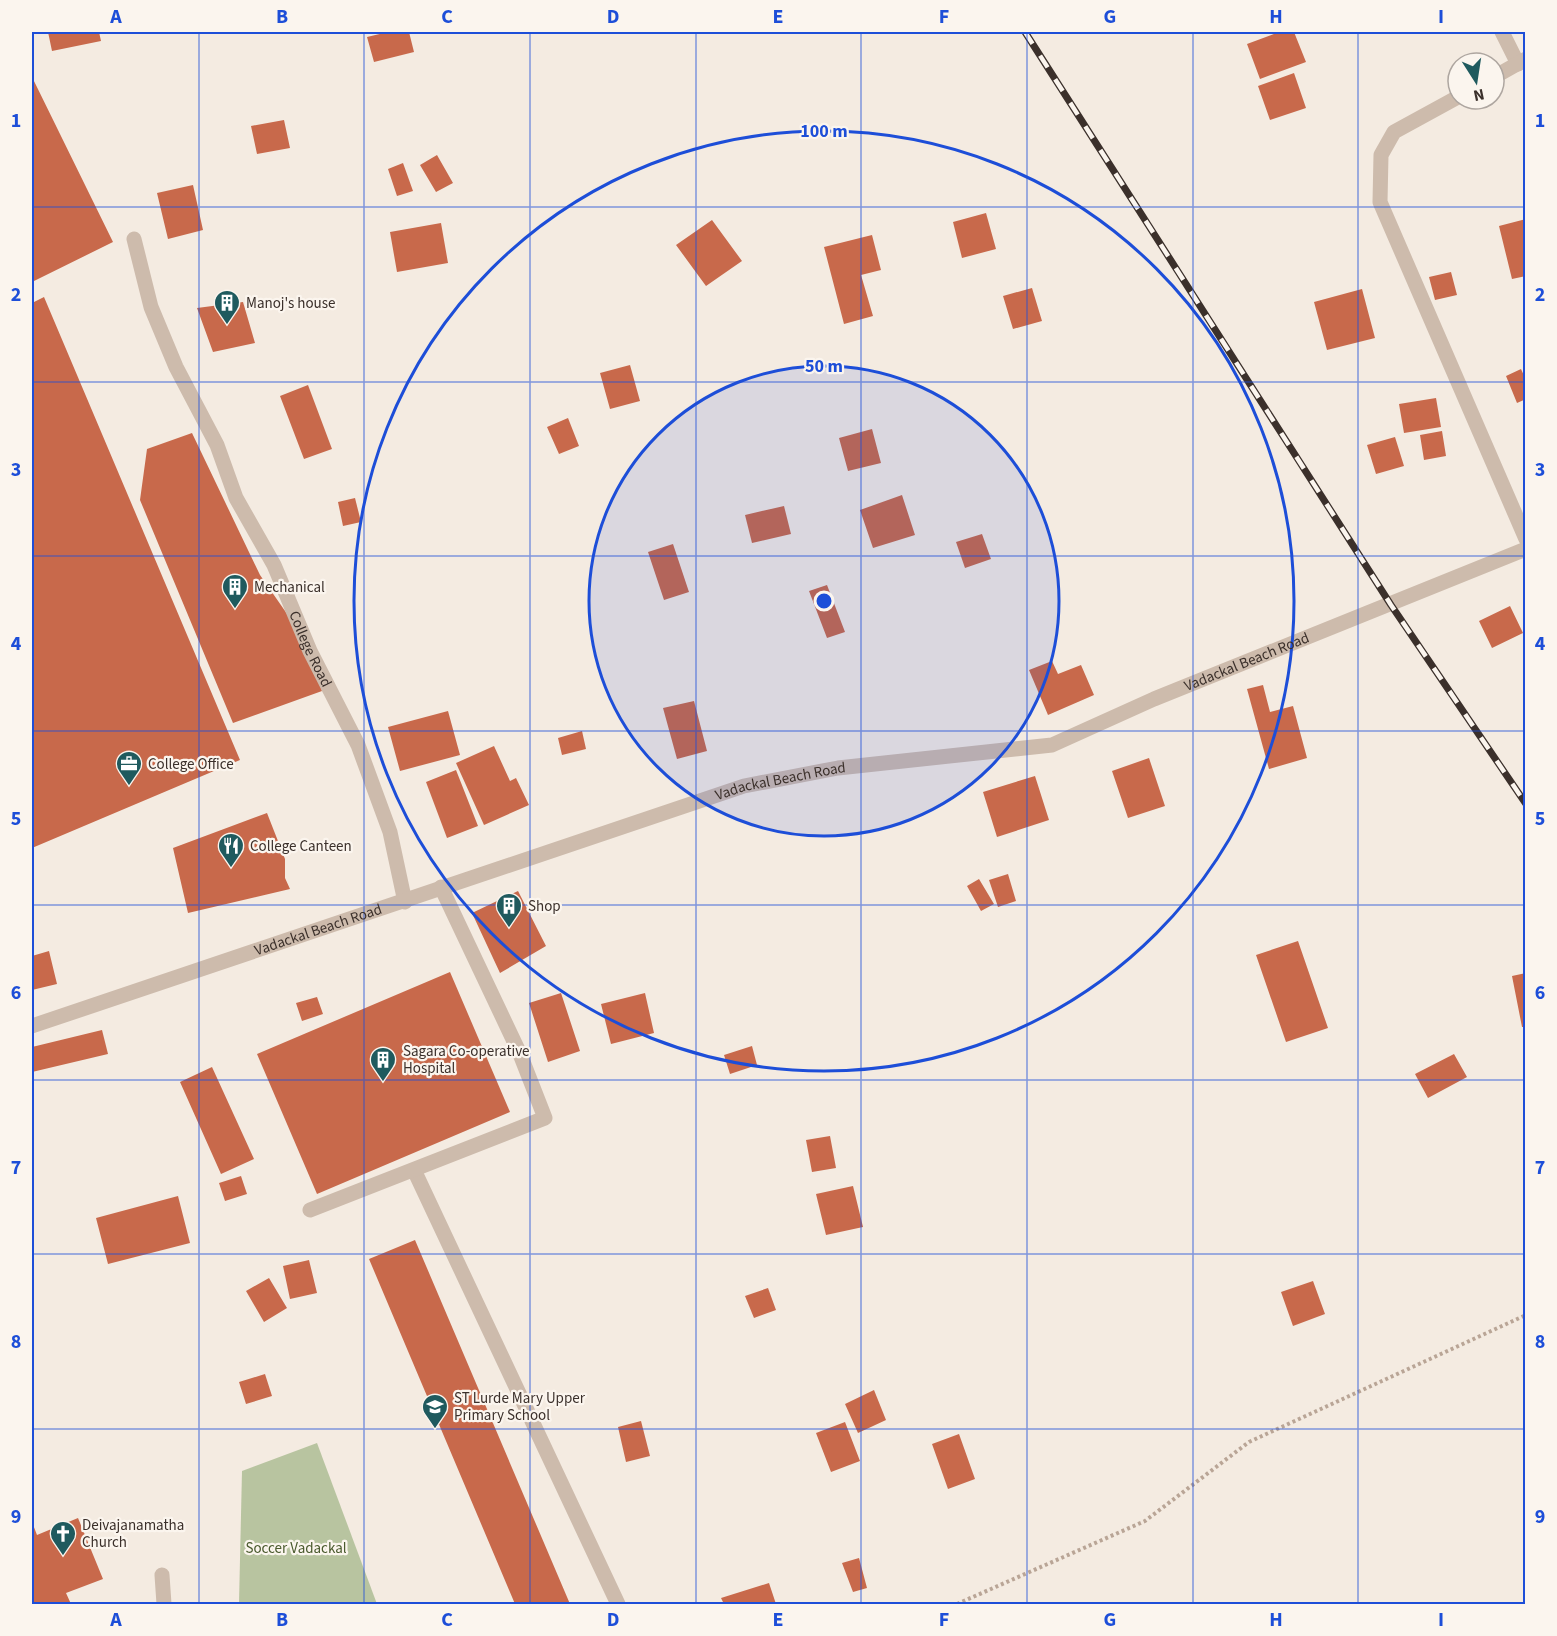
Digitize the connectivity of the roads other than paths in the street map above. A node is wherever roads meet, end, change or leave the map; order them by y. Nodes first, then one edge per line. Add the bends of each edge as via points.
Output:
1 (1502, 32) edge
2 (1522, 62) edge
3 (1506, 71) edge
4 (1446, 104) edge
5 (134, 239) dead end
6 (1526, 539) edge
7 (1526, 549) edge
8 (441, 887) junction
9 (405, 902) junction
10 (32, 1026) edge
11 (414, 1170) junction
12 (310, 1210) dead end
13 (162, 1575) dead end
14 (164, 1605) edge
15 (618, 1605) edge

1 - 2 street
2 - 3 street
4 - 6 street via 1394,132 1381,155 1380,202
5 - 9 street, College Road via 151,307 176,367 217,445 236,498 274,565 310,651 358,746 390,832
7 - 8 street, Vadackal Beach Road via 1154,699 1052,745 838,768 744,786
8 - 9 street, Vadackal Beach Road
8 - 11 street via 520,1054 545,1118
9 - 10 street, Vadackal Beach Road
11 - 12 street
11 - 15 street
13 - 14 street

